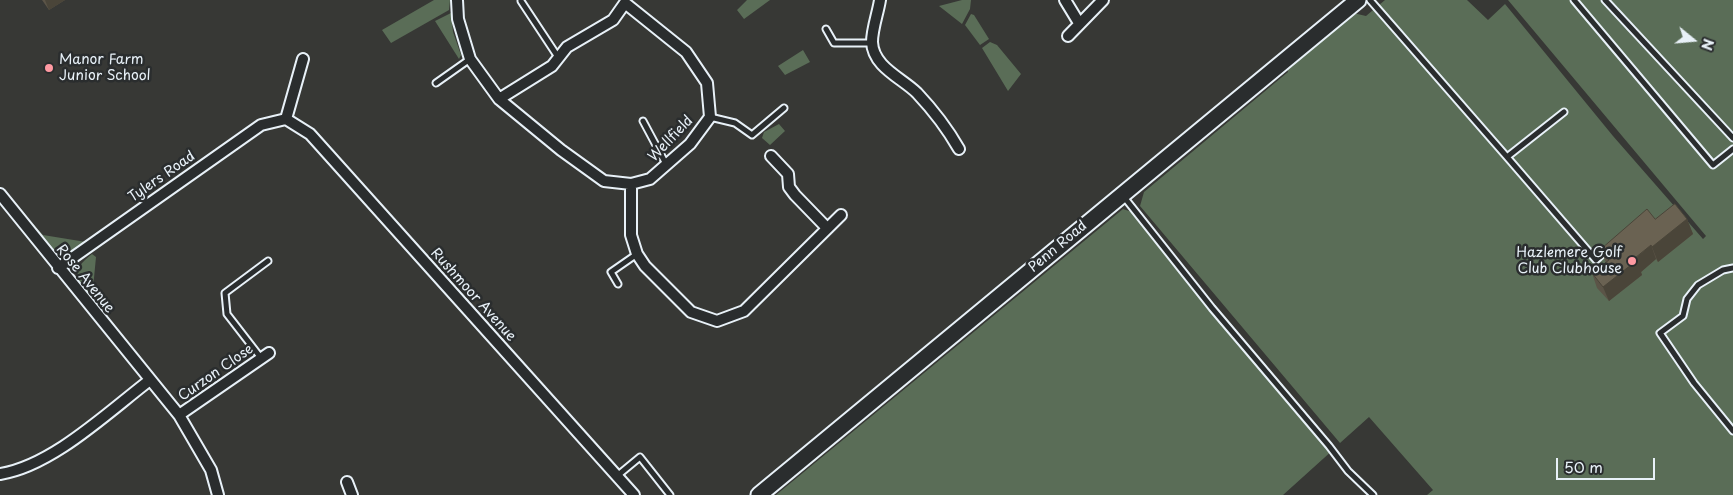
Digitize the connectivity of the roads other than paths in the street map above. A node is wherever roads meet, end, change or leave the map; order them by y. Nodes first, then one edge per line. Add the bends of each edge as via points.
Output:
1 (457, 0) edge
2 (880, 0) edge
3 (1065, 0) edge
4 (1103, 0) edge
5 (1358, 0) edge
6 (1370, 0) edge
7 (1574, 0) edge
8 (1605, 0) edge
9 (521, 1) edge
10 (623, 2) edge
11 (1079, 23) junction
12 (826, 28) dead end
13 (1068, 36) dead end
14 (872, 43) junction
15 (558, 57) junction
16 (303, 59) dead end
17 (470, 59) junction
18 (436, 83) dead end
19 (499, 99) junction
20 (784, 108) dead end
21 (1564, 112) dead end
22 (710, 117) junction
23 (286, 120) junction
24 (643, 121) dead end
25 (1733, 138) edge
26 (959, 149) dead end
27 (1733, 149) edge
28 (772, 156) dead end
29 (1507, 157) junction
30 (667, 164) junction
31 (631, 184) junction
32 (0, 194) edge
33 (1122, 194) junction
34 (841, 215) dead end
35 (827, 228) junction
36 (1616, 242) edge
37 (637, 254) junction
38 (268, 261) dead end
39 (58, 268) junction
40 (1733, 268) edge
41 (618, 284) dead end
42 (265, 355) joint
43 (150, 380) junction
44 (179, 415) junction
45 (1733, 431) edge
46 (0, 474) edge
47 (617, 476) junction
48 (348, 482) dead end
49 (218, 495) edge
50 (352, 495) edge
51 (634, 495) edge
52 (670, 495) edge
53 (759, 495) edge
54 (1373, 495) edge

1 - 17 street, Wellfield via 458,19
2 - 14 street
3 - 11 street
4 - 11 street
5 - 33 main road, Penn Road
6 - 29 lane
7 - 27 lane via 1713,165
8 - 25 lane
9 - 15 lane
10 - 15 street, Wellfield via 613,20 567,46
10 - 22 street, Wellfield via 686,52 707,83
11 - 13 street
12 - 14 lane via 834,43
14 - 26 street via 880,62 899,81 915,91 946,126
15 - 19 street, Wellfield via 552,66
16 - 23 street
17 - 18 lane
17 - 19 street, Wellfield
19 - 31 street, Wellfield via 604,181
20 - 22 lane via 752,135 735,123
21 - 29 lane
22 - 30 street, Wellfield via 690,144
23 - 39 street, Tylers Road via 261,125
23 - 47 street, Rushmoor Avenue via 310,134
24 - 30 lane
28 - 35 street via 788,174 789,187 795,196
29 - 36 lane via 1596,260
30 - 31 street, Wellfield via 650,179
31 - 37 street via 631,235
32 - 39 street, Rose Avenue
33 - 53 main road, Penn Road
33 - 54 lane via 1348,472
34 - 35 street
35 - 37 street via 744,310 716,321 691,312
37 - 41 lane via 611,272
38 - 42 lane via 226,293 227,314
39 - 43 street, Rose Avenue
40 - 45 lane via 1723,270 1698,285 1687,299 1683,316 1660,333 1694,383
42 - 44 street, Curzon Close
43 - 44 street, Rose Avenue
43 - 46 street via 54,453 16,472
44 - 49 street, Rose Avenue via 211,470
47 - 51 street, Rushmoor Avenue
47 - 52 lane via 640,457
48 - 50 street

